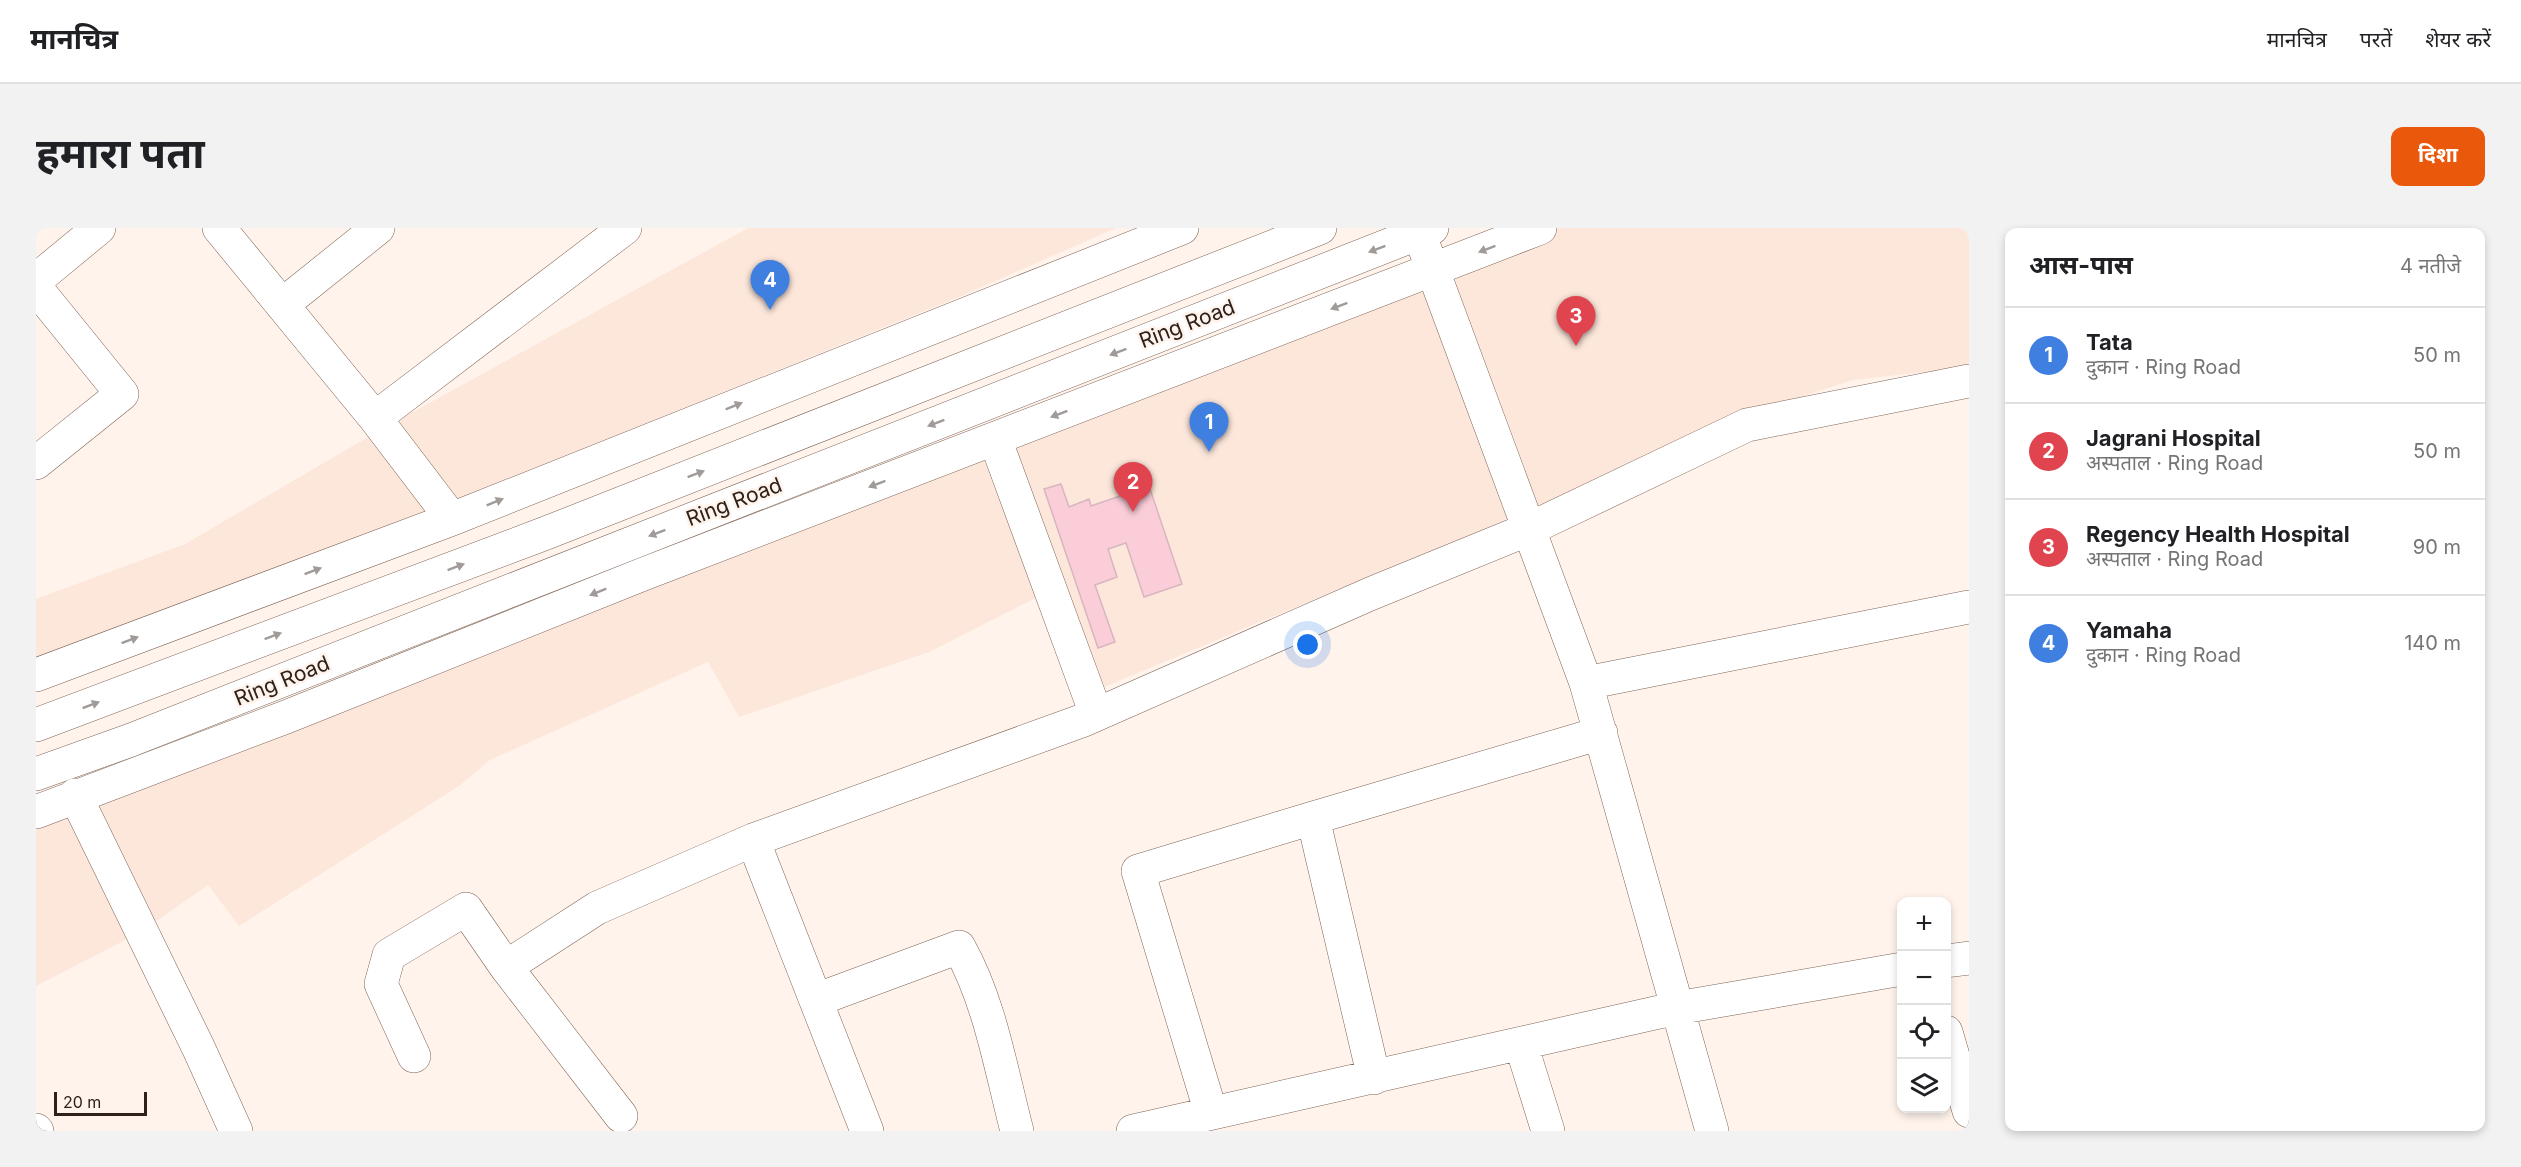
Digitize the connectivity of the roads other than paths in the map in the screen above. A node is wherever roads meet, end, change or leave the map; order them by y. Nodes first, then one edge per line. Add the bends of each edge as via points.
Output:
1 (99, 228) edge
2 (219, 228) edge
3 (378, 228) edge
4 (625, 228) edge
5 (1182, 228) edge
6 (1320, 228) edge
7 (1540, 228) edge
8 (1423, 230) edge
9 (1433, 270) junction
10 (36, 280) edge
11 (36, 288) edge
12 (282, 305) junction
13 (1969, 381) edge
14 (375, 418) junction
15 (995, 439) junction
16 (36, 463) edge
17 (452, 519) junction
18 (1529, 529) junction
19 (1969, 607) edge
20 (36, 675) edge
21 (1586, 683) junction
22 (1096, 714) junction
23 (36, 725) edge
24 (1601, 733) junction
25 (36, 774) edge
26 (75, 795) junction
27 (36, 812) edge
28 (1313, 818) junction
29 (753, 840) junction
30 (1969, 958) edge
31 (1951, 960) edge
32 (506, 967) junction
33 (1897, 970) edge
34 (816, 1000) junction
35 (1677, 1008) junction
36 (1521, 1044) junction
37 (1951, 1046) edge
38 (414, 1056) dead end
39 (1374, 1078) junction
40 (1969, 1111) edge
41 (1211, 1113) junction
42 (621, 1116) dead end
43 (1147, 1130) edge
44 (236, 1131) edge
45 (867, 1131) edge
46 (1017, 1131) edge
47 (1548, 1131) edge
48 (1712, 1131) edge

1 - 10 main road
2 - 12 main road
3 - 12 main road
4 - 14 main road
17 -> 5 main road
23 -> 6 main road, Ring Road via 546,533
7 -> 9 main road
8 - 9 main road
8 -> 25 main road, Ring Road via 131,741
9 -> 15 main road
9 - 18 main road
11 - 16 main road via 122,394
12 - 14 main road
13 - 18 main road via 1747,425
14 - 17 main road
15 - 22 main road
15 -> 26 main road via 286,717
20 -> 17 main road
18 - 21 main road
18 - 22 main road
19 - 21 main road
21 - 24 main road
22 - 29 main road
24 - 28 main road
24 - 35 main road
26 - 27 main road
26 - 44 main road
28 - 39 main road
28 - 41 main road via 1138,871
29 - 32 main road via 597,908
29 - 34 main road
30 - 31 main road
32 - 38 main road via 466,909 389,955 381,984
32 - 42 main road
33 - 35 main road
34 - 45 main road
34 - 46 main road via 959,947 971,968
35 - 36 main road
35 - 48 main road
36 - 39 main road
36 - 47 main road
37 - 40 main road
39 - 41 main road
41 - 43 main road

